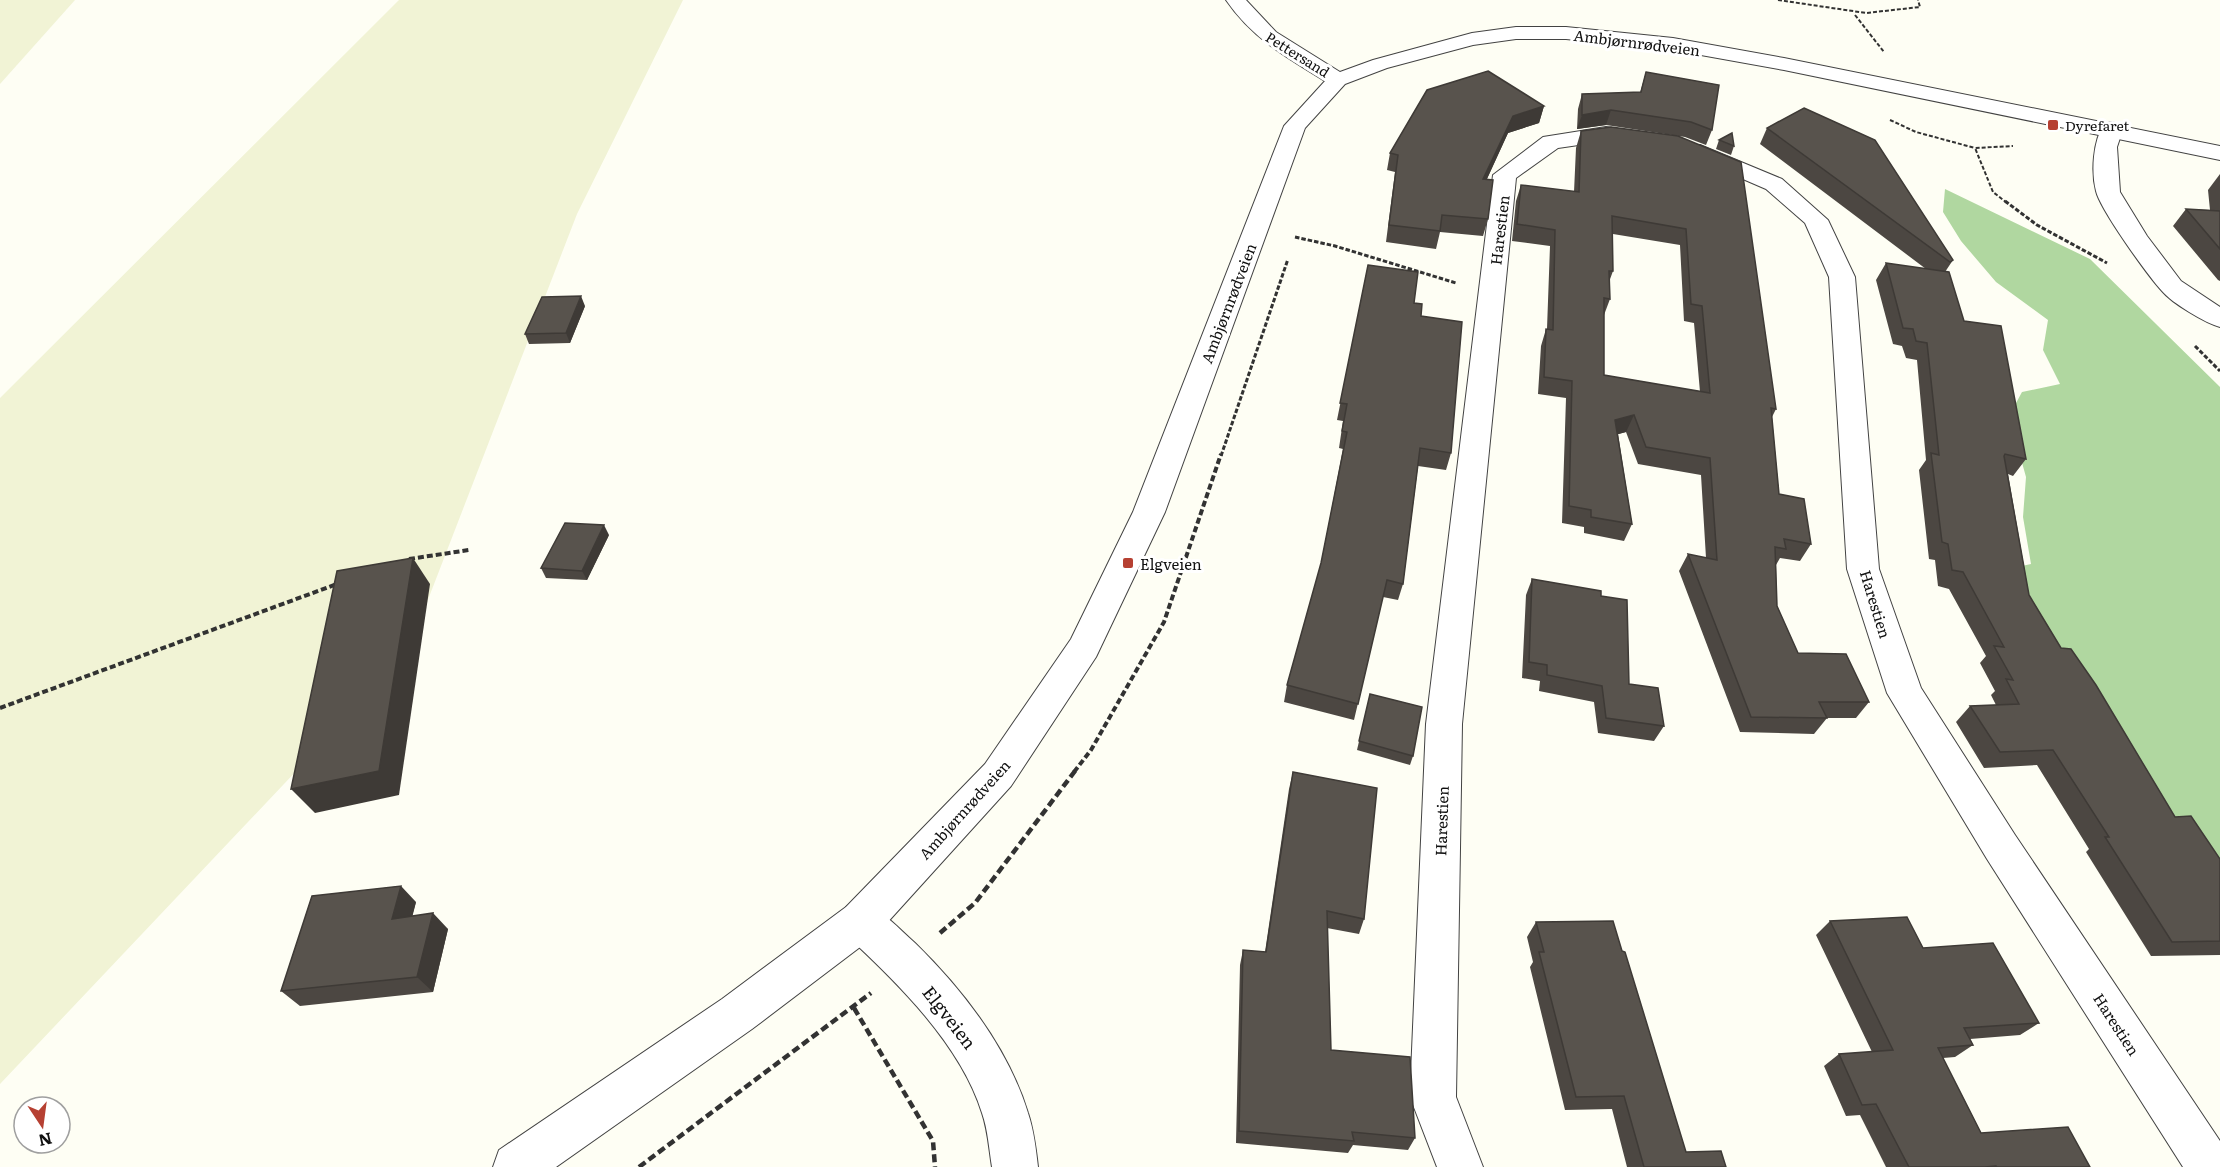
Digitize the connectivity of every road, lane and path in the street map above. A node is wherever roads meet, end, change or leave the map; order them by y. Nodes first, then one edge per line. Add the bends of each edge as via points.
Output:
1 (1236, 0) edge
2 (1778, 0) edge
3 (1918, 0) edge
4 (1855, 15) junction
5 (1889, 58) dead end
6 (1338, 80) junction
7 (2112, 129) junction
8 (2022, 145) dead end
9 (2220, 153) edge
10 (1299, 226) dead end
11 (1295, 237) junction
12 (2114, 267) dead end
13 (1491, 294) junction
14 (2220, 319) edge
15 (2187, 339) dead end
16 (2220, 371) edge
17 (469, 550) dead end
18 (407, 559) edge
19 (341, 583) edge
20 (0, 708) edge
21 (861, 921) junction
22 (907, 962) junction
23 (854, 1008) junction
24 (516, 1167) edge
25 (639, 1167) edge
26 (935, 1167) edge
27 (1015, 1167) edge
28 (1460, 1167) edge
29 (2210, 1167) edge

1 - 6 street, Pettersand via 1278,45
2 - 4 path
3 - 4 path via 1920,7 1901,12
4 - 5 path
6 - 7 street, Ambjørnrødveien via 1428,49 1472,39 1516,33 1578,34 1684,46
6 - 21 street, Ambjørnrødveien via 1295,126 1149,512 1084,647 998,775
7 - 9 street, Ambjørnrødveien
7 - 14 street via 2106,147 2108,192 2172,287
8 - 12 path via 1975,148 1993,192 2037,225
10 - 11 path
11 - 13 path
11 - 22 path via 1164,622 1091,750 975,903
13 - 28 street, Harestien via 1444,735 1433,1096
13 - 29 street, Harestien via 1505,175 1551,142 1605,134 1665,142 1774,184 1816,220 1842,277 1863,569 1905,693
15 - 16 path
17 - 18 path
19 - 20 path
21 - 22 street, Elgveien
21 - 24 street, Ambjørnrødveien via 737,1014
22 - 23 path
22 - 27 street, Elgveien via 974,1044 1004,1110
23 - 25 path
23 - 26 path via 933,1141

